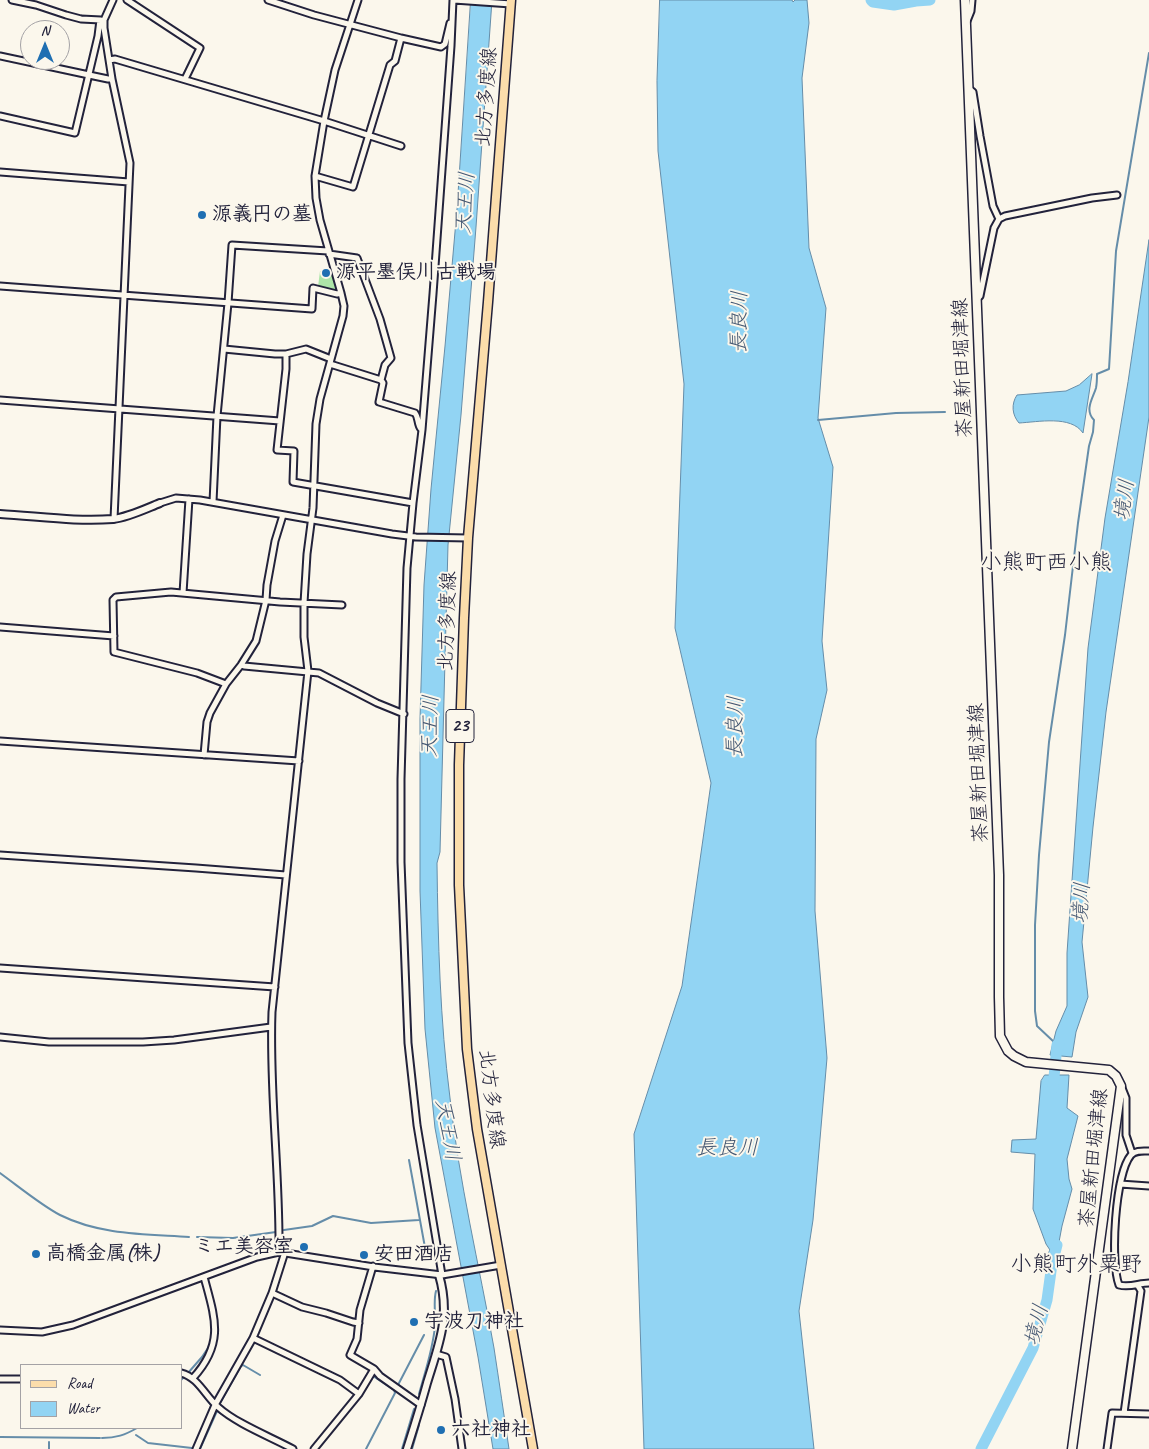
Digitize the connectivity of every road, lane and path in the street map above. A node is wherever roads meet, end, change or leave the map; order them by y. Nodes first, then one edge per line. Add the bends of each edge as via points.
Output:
1 (12, 0) edge
2 (113, 0) edge
3 (127, 0) edge
4 (269, 0) edge
5 (358, 0) edge
6 (454, 0) edge
7 (965, 0) edge
8 (972, 0) edge
9 (461, 1) edge
10 (508, 3) edge
11 (452, 15) junction
12 (102, 20) junction
13 (351, 25) junction
14 (966, 25) junction
15 (401, 38) junction
16 (0, 56) edge
17 (109, 60) junction
18 (89, 75) junction
19 (112, 79) junction
20 (186, 79) junction
21 (968, 88) junction
22 (0, 116) edge
23 (324, 121) junction
24 (368, 135) junction
25 (402, 146) dead end
26 (0, 172) edge
27 (315, 176) junction
28 (129, 182) junction
29 (1117, 195) dead end
30 (999, 219) junction
31 (329, 252) junction
32 (0, 286) edge
33 (341, 293) junction
34 (123, 296) junction
35 (976, 299) junction
36 (228, 303) junction
37 (224, 349) junction
38 (286, 354) junction
39 (331, 361) junction
40 (381, 380) junction
41 (0, 400) edge
42 (118, 409) junction
43 (217, 416) junction
44 (280, 421) junction
45 (422, 430) junction
46 (314, 485) junction
47 (189, 499) junction
48 (213, 502) junction
49 (160, 503) joint
50 (413, 503) junction
51 (0, 514) edge
52 (283, 515) junction
53 (114, 519) junction
54 (312, 519) junction
55 (413, 536) junction
56 (468, 538) junction
57 (183, 593) junction
58 (266, 600) junction
59 (304, 603) junction
60 (342, 605) dead end
61 (0, 627) edge
62 (114, 636) junction
63 (241, 665) junction
64 (308, 671) junction
65 (226, 684) junction
66 (404, 714) junction
67 (0, 741) edge
68 (204, 755) junction
69 (298, 761) junction
70 (0, 855) edge
71 (286, 875) junction
72 (0, 968) edge
73 (274, 987) junction
74 (271, 1026) junction
75 (0, 1036) edge
76 (1121, 1086) junction
77 (1149, 1151) edge
78 (1132, 1154) junction
79 (1120, 1184) junction
80 (1149, 1186) edge
81 (282, 1252) junction
82 (501, 1265) junction
83 (373, 1266) junction
84 (441, 1275) junction
85 (204, 1277) junction
86 (1149, 1284) edge
87 (1138, 1286) junction
88 (272, 1293) junction
89 (359, 1322) junction
90 (0, 1330) edge
91 (253, 1338) junction
92 (436, 1354) junction
93 (374, 1370) junction
94 (182, 1373) edge
95 (193, 1378) junction
96 (0, 1379) edge
97 (20, 1379) edge
98 (359, 1394) junction
99 (216, 1405) junction
100 (421, 1405) junction
101 (1124, 1413) junction
102 (1149, 1414) edge
103 (196, 1449) edge
104 (293, 1449) edge
105 (314, 1449) edge
106 (407, 1449) edge
107 (462, 1449) edge
108 (533, 1449) edge
109 (1072, 1449) edge
110 (1108, 1449) edge

1 - 12 street via 66,16
2 - 12 street
3 - 20 street via 200,48
4 - 13 street
5 - 13 street
6 - 9 street
6 - 11 street
7 - 14 main road, 茶屋新田堀津線
8 - 14 street
9 - 10 street
10 - 56 main road, 北方多度線 / 23
11 - 15 street via 445,44 441,47
11 - 45 street
12 - 17 street
12 - 18 street
13 - 15 street
13 - 23 street via 335,70
14 - 21 main road, 茶屋新田堀津線
15 - 24 street
16 - 18 street
17 - 19 street
17 - 20 street
18 - 19 street
18 - 22 street via 75,133
19 - 28 street via 129,156
20 - 23 street
21 - 30 street via 973,92 993,206
21 - 35 main road, 茶屋新田堀津線
23 - 24 street
23 - 27 street
24 - 25 street
24 - 27 street via 353,187
26 - 28 street
27 - 31 street via 318,209
28 - 34 street
29 - 30 street
30 - 35 street via 994,228 982,291
31 - 33 street
31 - 36 street via 232,245
31 - 40 street via 357,258 391,358 384,365
32 - 34 street
33 - 36 street via 313,288 312,309
33 - 39 street via 344,312
34 - 36 street
34 - 42 street
35 - 76 main road, 茶屋新田堀津線 via 999,875 999,1028 1008,1051 1026,1062 1109,1070
36 - 37 street
37 - 38 street
37 - 43 street
38 - 39 street via 306,349
38 - 44 street
39 - 40 street
39 - 46 street via 316,424
40 - 45 street via 379,402 415,413
41 - 42 street
42 - 43 street
42 - 53 street
43 - 44 street
43 - 48 street
44 - 46 street via 278,450 294,451 293,482
45 - 50 street
46 - 50 street
46 - 54 street
47 - 48 street
47 - 49 street via 176,498
47 - 57 street
48 - 52 street
49 - 53 street
50 - 55 street
51 - 53 street
52 - 54 street
52 - 58 street via 275,542
54 - 55 street
54 - 59 street
55 - 56 street
55 - 66 street
56 - 82 main road, 北方多度線 / 23 via 459,765 460,903 469,1067 476,1129
57 - 58 street
57 - 62 street via 116,597 113,600
58 - 59 street
58 - 63 street via 256,641
59 - 60 street
59 - 64 street
61 - 62 street
62 - 65 street via 114,652 197,673
63 - 64 street
63 - 65 street
64 - 66 street via 319,673
64 - 69 street
65 - 68 street via 207,722
66 - 84 street via 402,862 408,1043 417,1125
67 - 68 street
68 - 69 street
69 - 71 street
70 - 71 street
71 - 73 street
72 - 73 street
73 - 74 street
74 - 75 street via 143,1042 49,1042
74 - 81 street
76 - 78 street via 1126,1098 1126,1135
76 - 109 main road, 茶屋新田堀津線
77 - 78 street via 1140,1150
78 - 79 street
79 - 80 street
79 - 87 street via 1114,1235 1116,1279 1119,1285
81 - 83 street
81 - 85 street via 257,1257
81 - 88 street
82 - 84 street
82 - 108 main road, 北方多度線 / 23
83 - 84 street
83 - 89 street
84 - 92 street via 444,1319
85 - 90 street via 66,1328 42,1332
85 - 95 street via 214,1313 215,1339
86 - 87 street
87 - 101 street via 1140,1291
88 - 89 street via 302,1307
88 - 91 street
89 - 93 street via 357,1339 350,1355
91 - 98 street via 340,1380
91 - 99 street
92 - 100 street
92 - 107 street via 446,1357
93 - 98 street
93 - 100 street
94 - 95 street
95 - 99 street
96 - 97 street
98 - 105 street
99 - 103 street
99 - 104 street via 227,1415
100 - 106 street
101 - 102 street
101 - 110 street via 1112,1413

